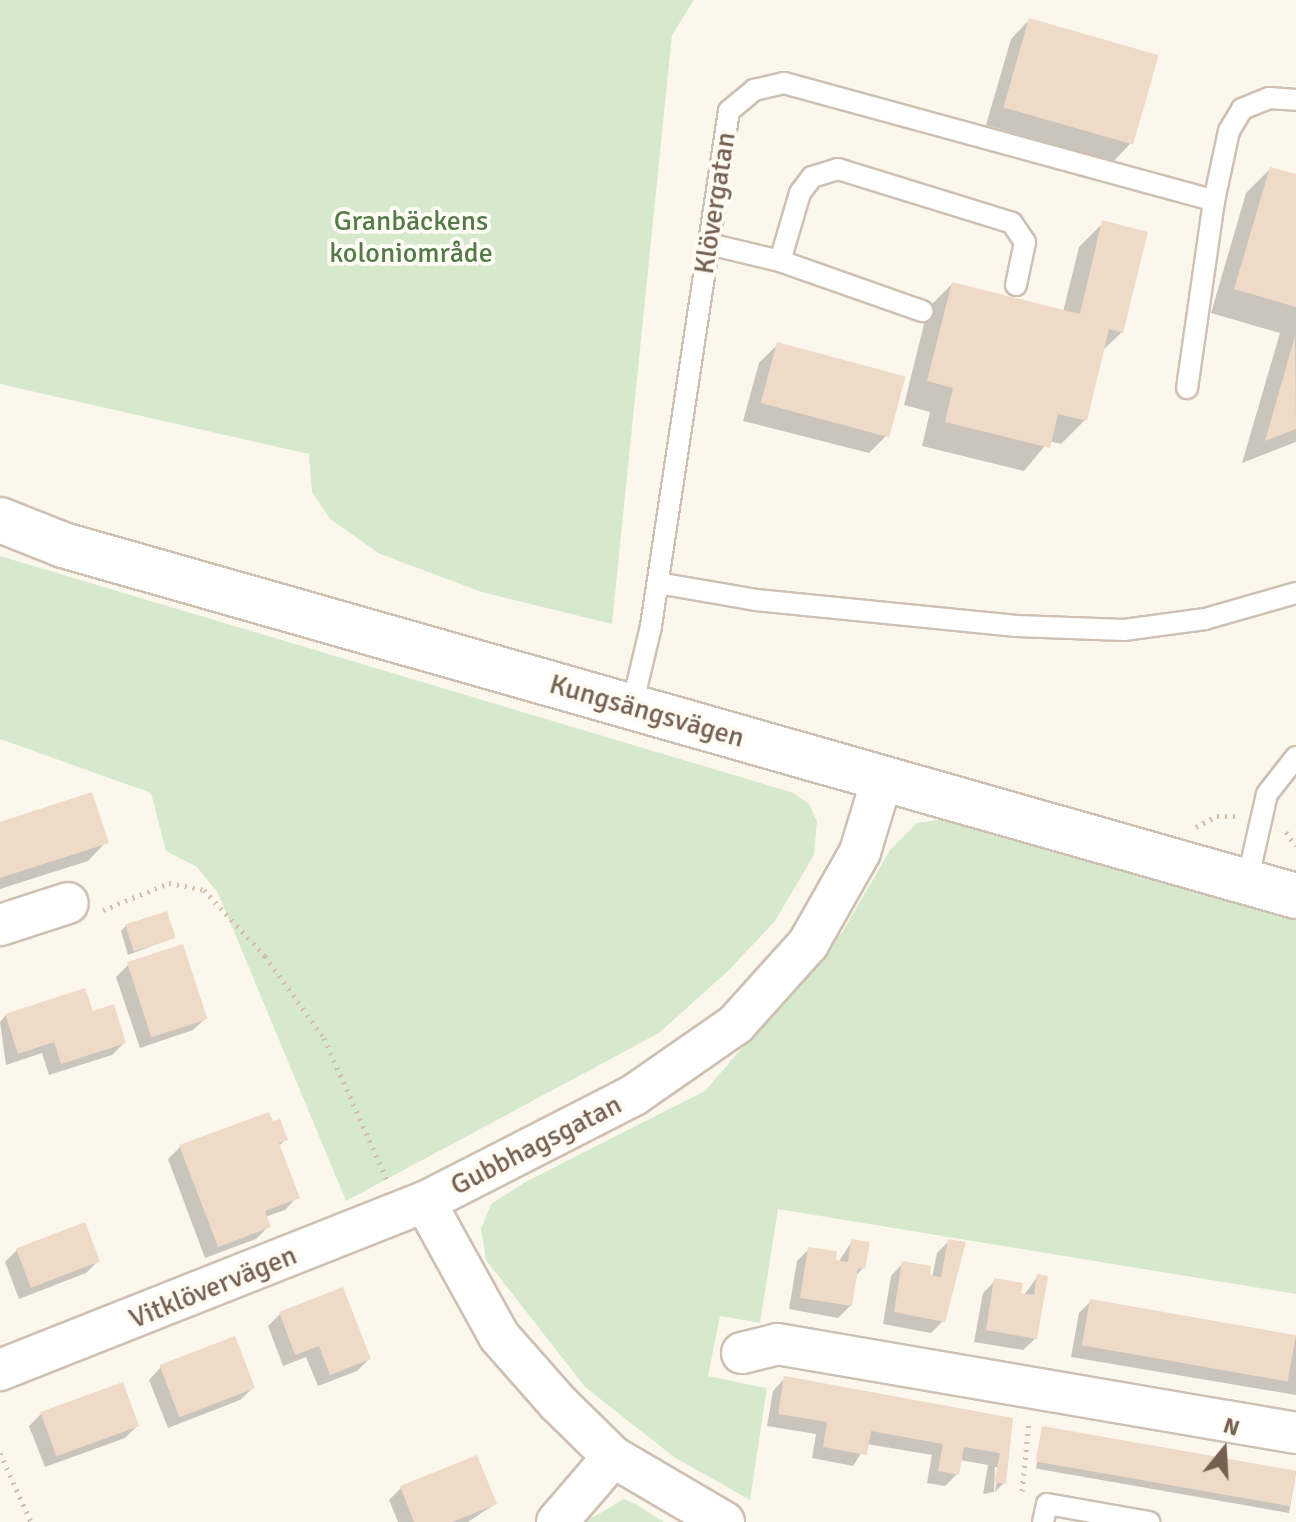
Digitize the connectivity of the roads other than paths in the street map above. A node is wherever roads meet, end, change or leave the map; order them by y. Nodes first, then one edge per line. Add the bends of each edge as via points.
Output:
1 (1296, 100) edge
2 (1214, 201) junction
3 (709, 244) junction
4 (780, 261) junction
5 (1016, 285) dead end
6 (922, 311) dead end
7 (1187, 388) dead end
8 (0, 520) edge
9 (658, 583) junction
10 (1296, 593) edge
11 (632, 706) junction
12 (1296, 757) edge
13 (882, 779) junction
14 (1247, 882) junction
15 (1296, 896) edge
16 (68, 903) road end
17 (0, 925) edge
18 (413, 1207) junction
19 (742, 1353) dead end
20 (0, 1370) edge
21 (1296, 1433) edge
22 (613, 1457) junction
23 (1045, 1514) edge
24 (557, 1522) edge
25 (724, 1522) edge
26 (1149, 1522) edge

1 - 2 lane via 1269,98 1242,109 1229,131
2 - 3 lane, Klövergatan via 784,83 754,90 729,111
2 - 7 lane
3 - 4 lane
3 - 9 lane, Klövergatan
4 - 5 lane via 800,193 812,177 838,169 1012,223 1025,242
4 - 6 lane
8 - 11 street, Kungsängsvägen via 63,545
9 - 10 lane via 756,600 1017,626 1124,630 1205,619
9 - 11 lane, Klövergatan
11 - 13 street, Kungsängsvägen
12 - 14 lane via 1267,794 1253,837
13 - 14 street, Kungsängsvägen
13 - 18 street, Gubbhagsgatan via 860,852 808,944 736,1024 634,1095
14 - 15 street, Kungsängsvägen
16 - 17 street
18 - 20 street, Vitklövervägen
18 - 22 street, Gubbhagsgatan via 499,1336
19 - 21 street via 777,1344
22 - 24 street
22 - 25 street, Gubbhagsgatan
23 - 26 lane

